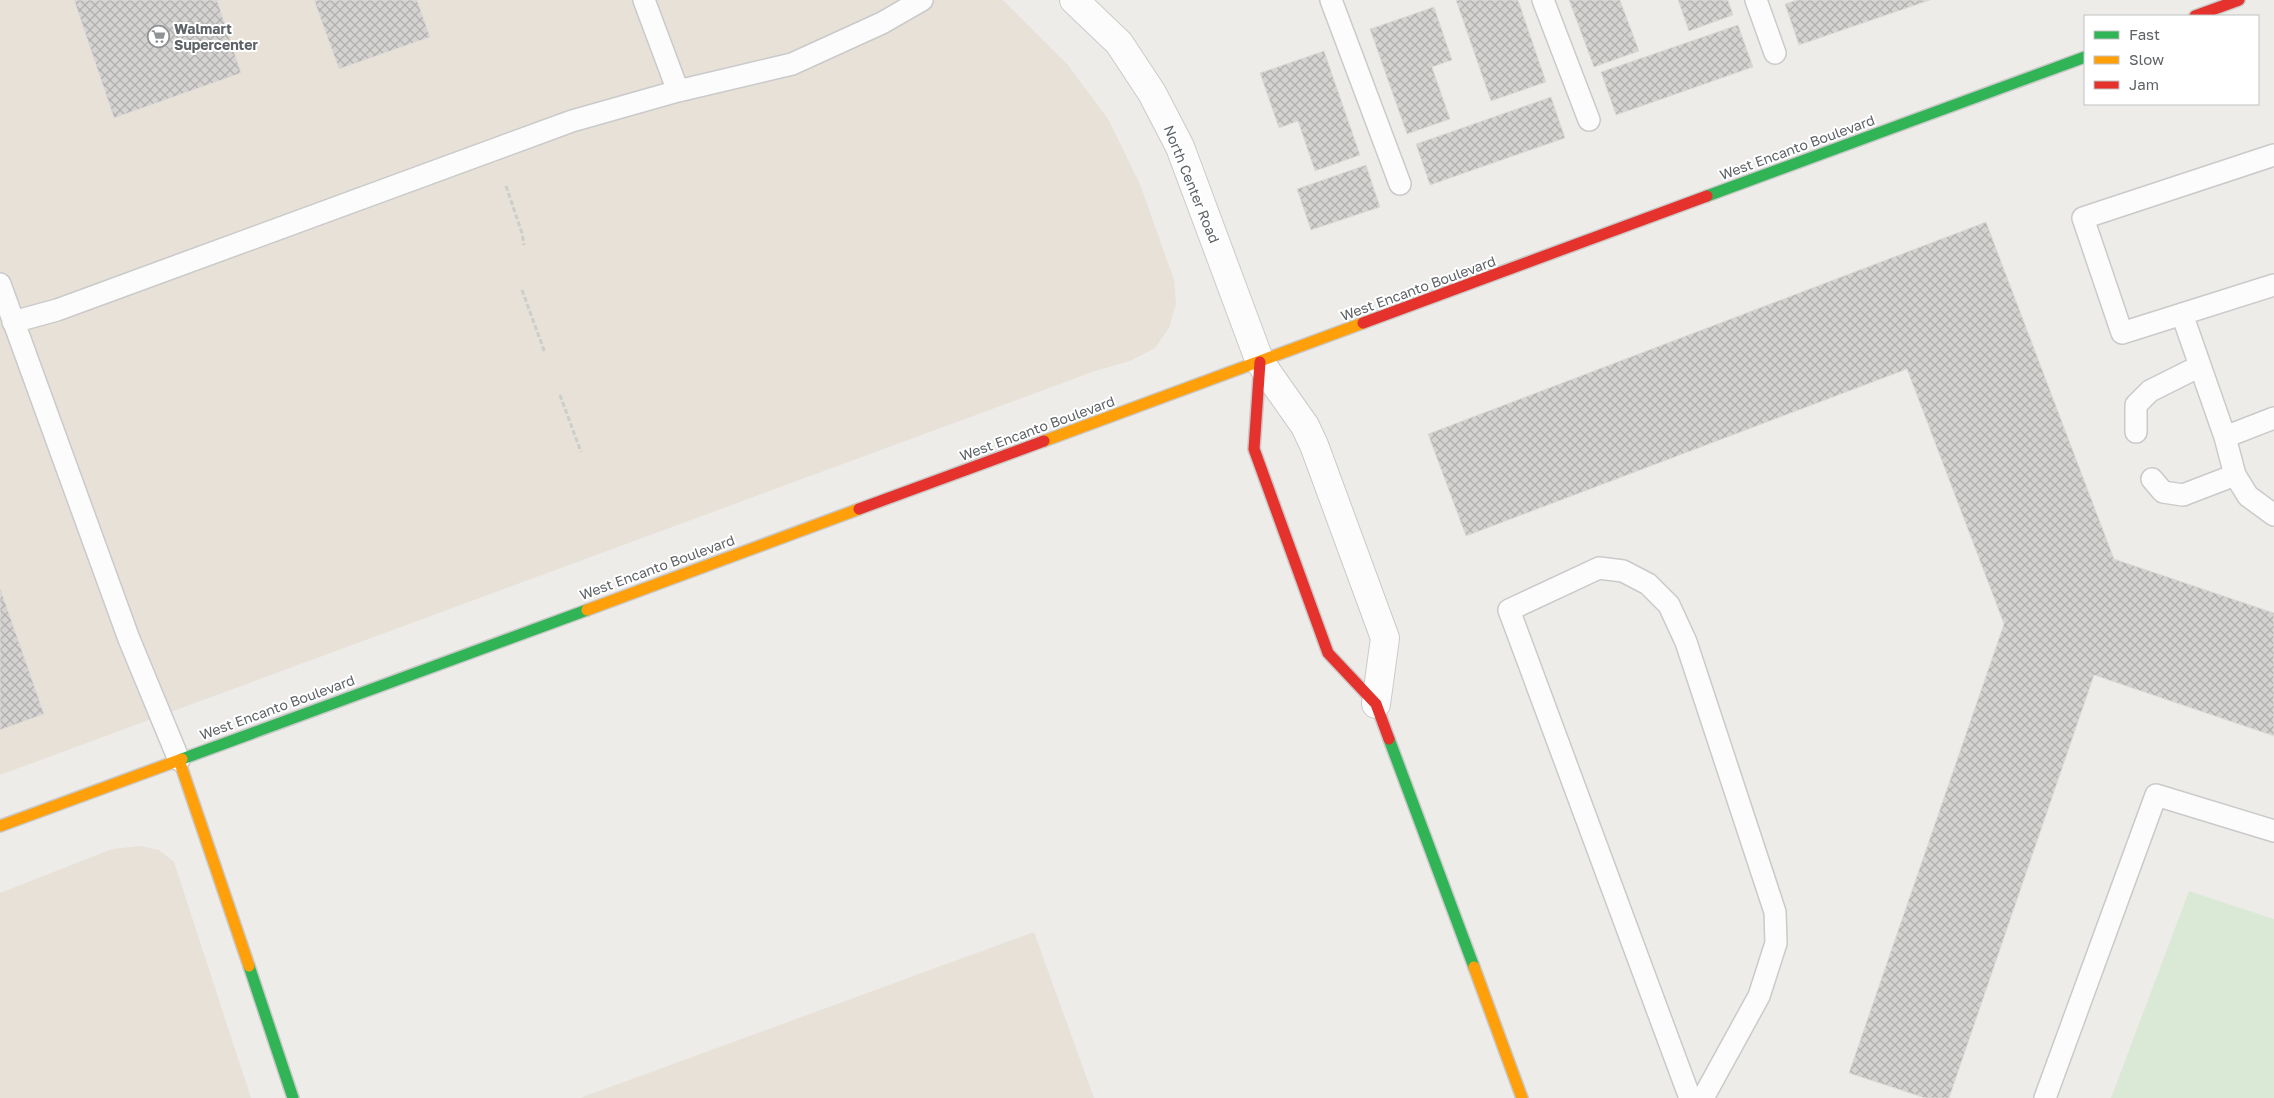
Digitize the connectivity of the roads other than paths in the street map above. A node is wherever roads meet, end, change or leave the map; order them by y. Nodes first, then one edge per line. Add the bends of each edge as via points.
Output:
1 (644, 0) edge
2 (922, 0) edge
3 (1074, 0) edge
4 (1331, 0) edge
5 (1543, 0) edge
6 (1756, 0) edge
7 (2239, 0) edge
8 (2198, 15) edge
9 (1775, 53) dead end
10 (2084, 57) edge
11 (678, 91) junction
12 (1589, 120) dead end
13 (2274, 155) edge
14 (1400, 184) dead end
15 (0, 284) edge
16 (2274, 285) edge
17 (2182, 314) junction
18 (14, 322) junction
19 (1260, 362) junction
20 (2200, 366) junction
21 (2274, 418) edge
22 (2136, 432) dead end
23 (2225, 437) junction
24 (2235, 475) junction
25 (2152, 479) dead end
26 (2274, 516) edge
27 (1376, 704) junction
28 (179, 760) junction
29 (0, 826) edge
30 (2274, 831) edge
31 (294, 1098) edge
32 (1522, 1098) edge
33 (1690, 1098) edge
34 (1703, 1098) edge
35 (2045, 1098) edge

1 - 11 lane
2 - 11 lane via 882,24 792,64
3 - 19 street, North Center Road via 1119,43 1152,93 1180,147
4 - 14 lane
5 - 12 lane
6 - 9 lane
7 - 8 street
10 - 19 street, West Encanto Boulevard
11 - 18 lane via 572,121 57,310
13 - 17 lane via 2083,218 2122,333
15 - 18 lane
16 - 17 lane
17 - 20 lane
18 - 28 lane via 129,640
19 - 27 street, North Center Road via 1305,426 1386,638
19 - 27 street via 1254,449 1328,653
19 - 28 street, West Encanto Boulevard
20 - 22 lane via 2150,391 2136,405
20 - 23 lane
21 - 23 lane
23 - 24 lane
24 - 25 lane via 2183,495 2163,492
24 - 26 lane via 2248,496
27 - 32 street
28 - 29 street, West Encanto Boulevard
28 - 31 street
30 - 35 lane via 2156,795
33 - 34 lane via 1509,610 1599,568 1623,571 1648,584 1669,605 1686,642 1775,912 1776,943 1759,996

